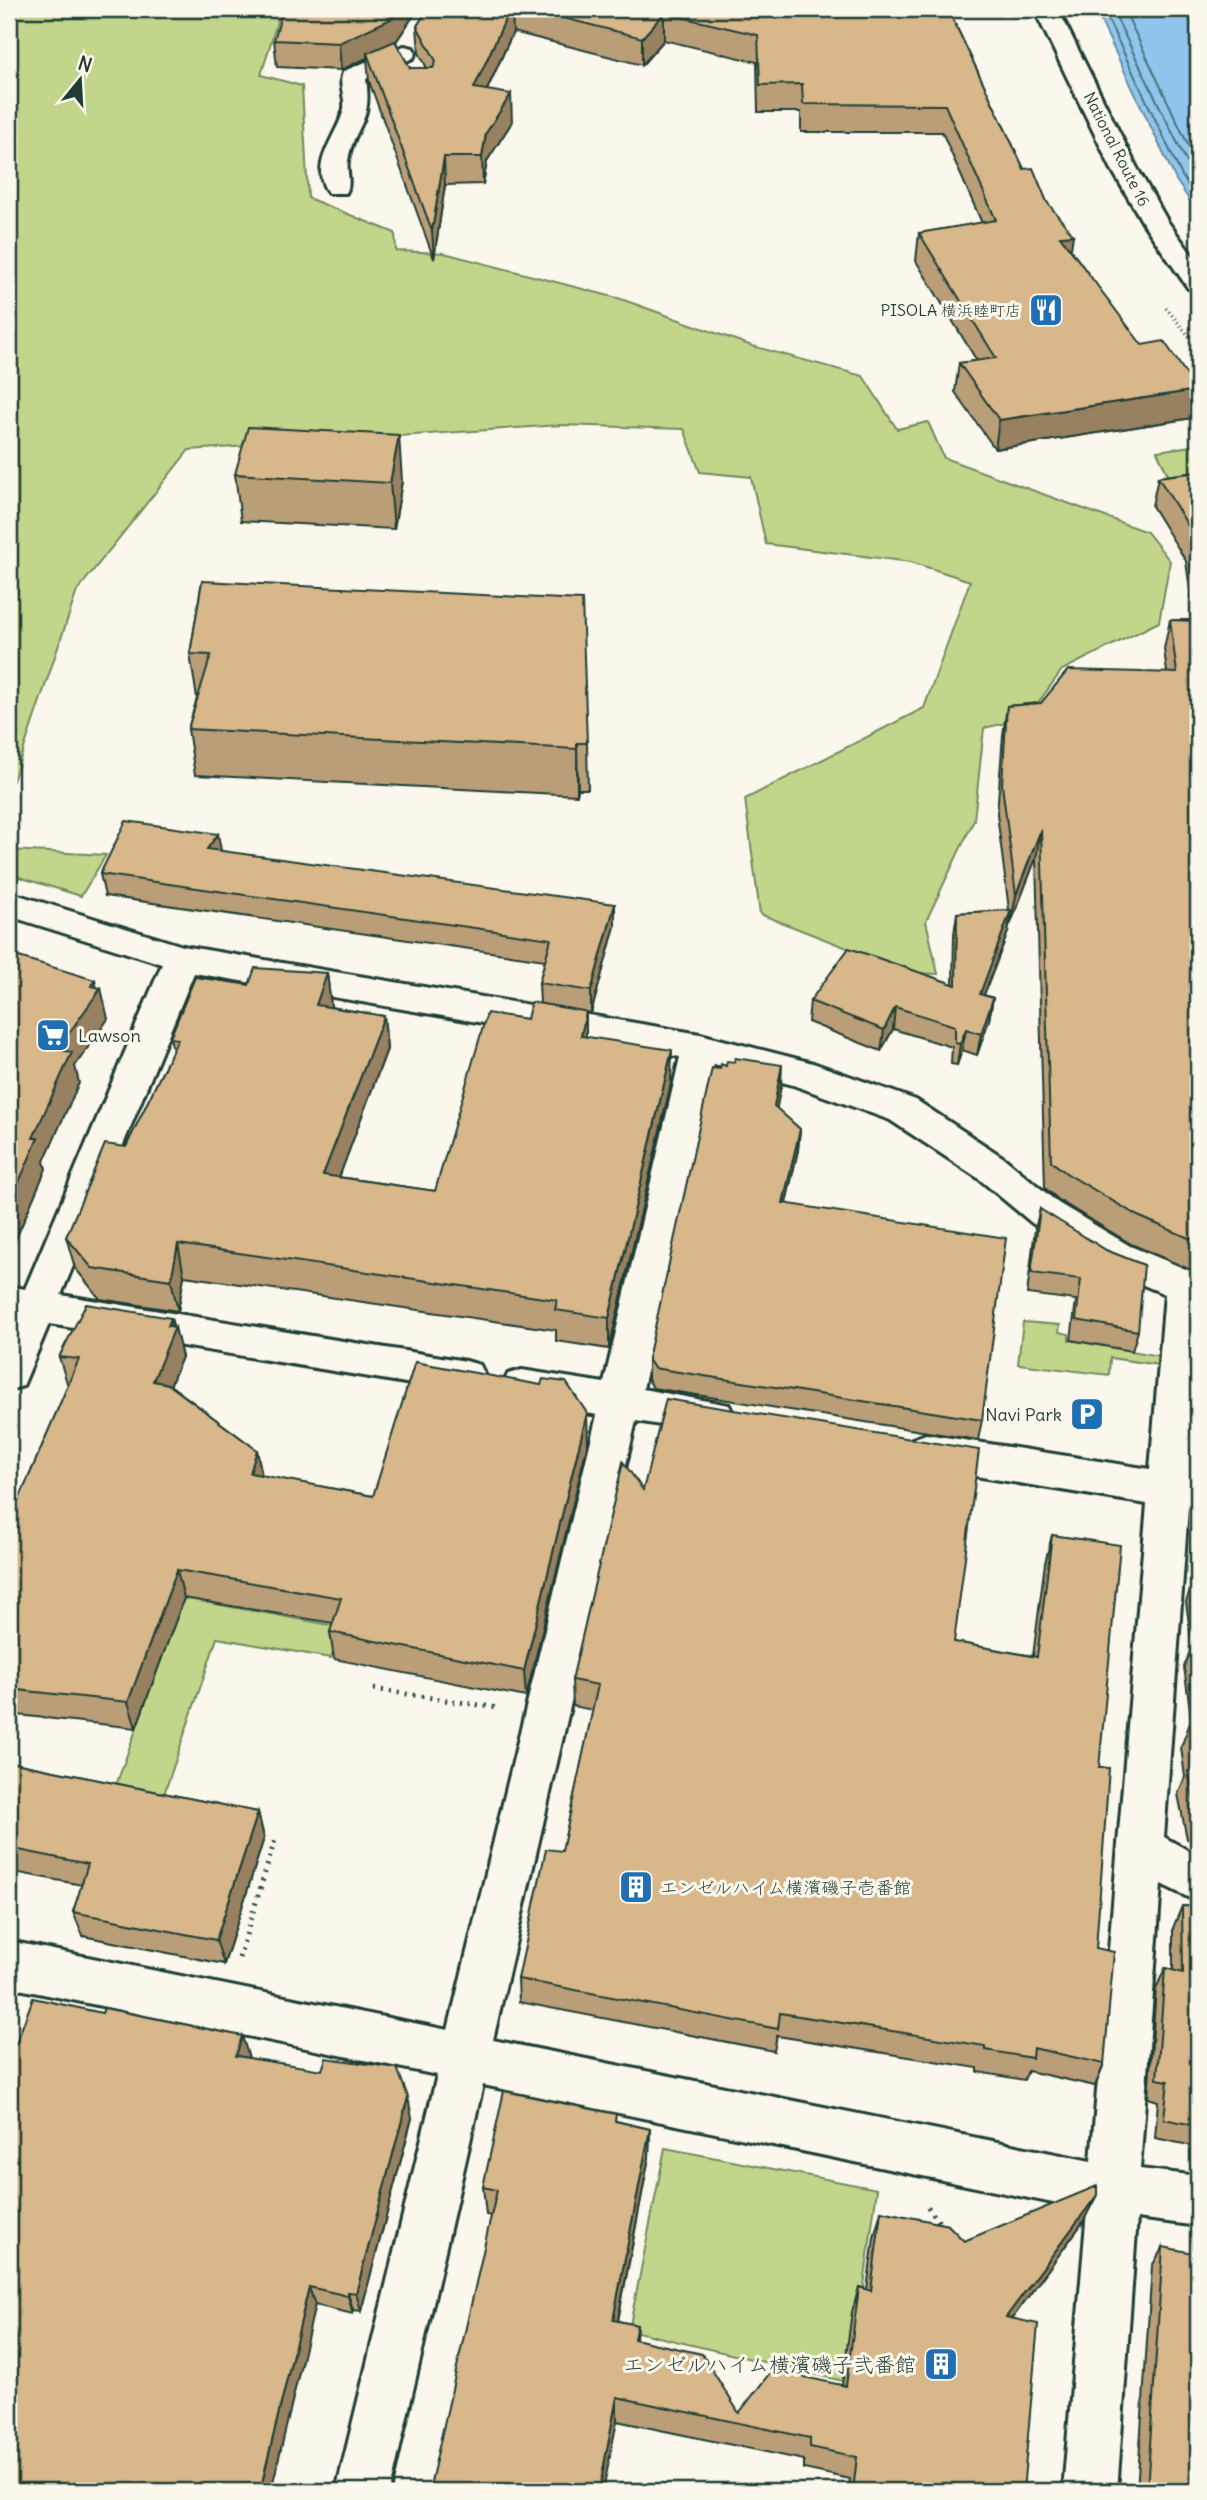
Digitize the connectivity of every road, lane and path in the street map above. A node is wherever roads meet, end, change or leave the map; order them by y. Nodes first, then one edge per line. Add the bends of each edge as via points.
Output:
1 (1046, 9) edge
2 (418, 31) edge
3 (404, 53) junction
4 (417, 77) edge
5 (337, 188) dead end
6 (1198, 282) edge
7 (9, 904) edge
8 (182, 958) junction
9 (700, 1047) junction
10 (1191, 1289) edge
11 (23, 1304) edge
12 (9, 1374) edge
13 (620, 1401) junction
14 (749, 1422) edge
15 (894, 1446) edge
16 (1183, 1490) edge
17 (374, 1689) dead end
18 (510, 1710) dead end
19 (275, 1840) dead end
20 (1140, 1848) junction
21 (1198, 1880) edge
22 (9, 1964) edge
23 (235, 1972) dead end
24 (465, 2057) junction
25 (1112, 2190) junction
26 (921, 2197) dead end
27 (1198, 2201) edge
28 (952, 2240) edge
29 (363, 2491) edge
30 (1090, 2491) edge

1 - 6 main road, National Route 16 via 1125,168 1156,223
2 - 3 main road
3 - 4 main road
3 - 5 main road via 353,76 356,107 334,158
7 - 8 main road
8 - 9 main road
8 - 11 main road
9 - 10 main road via 800,1073 903,1110 991,1168 1056,1220 1116,1257
9 - 13 main road
10 - 16 main road
11 - 12 main road
11 - 13 main road
13 - 14 main road
13 - 24 main road
15 - 16 main road
16 - 20 main road
17 - 18 path
19 - 23 path
20 - 21 main road
20 - 25 main road
22 - 24 main road
24 - 25 main road
24 - 29 main road
25 - 27 main road
25 - 30 main road
26 - 28 path

